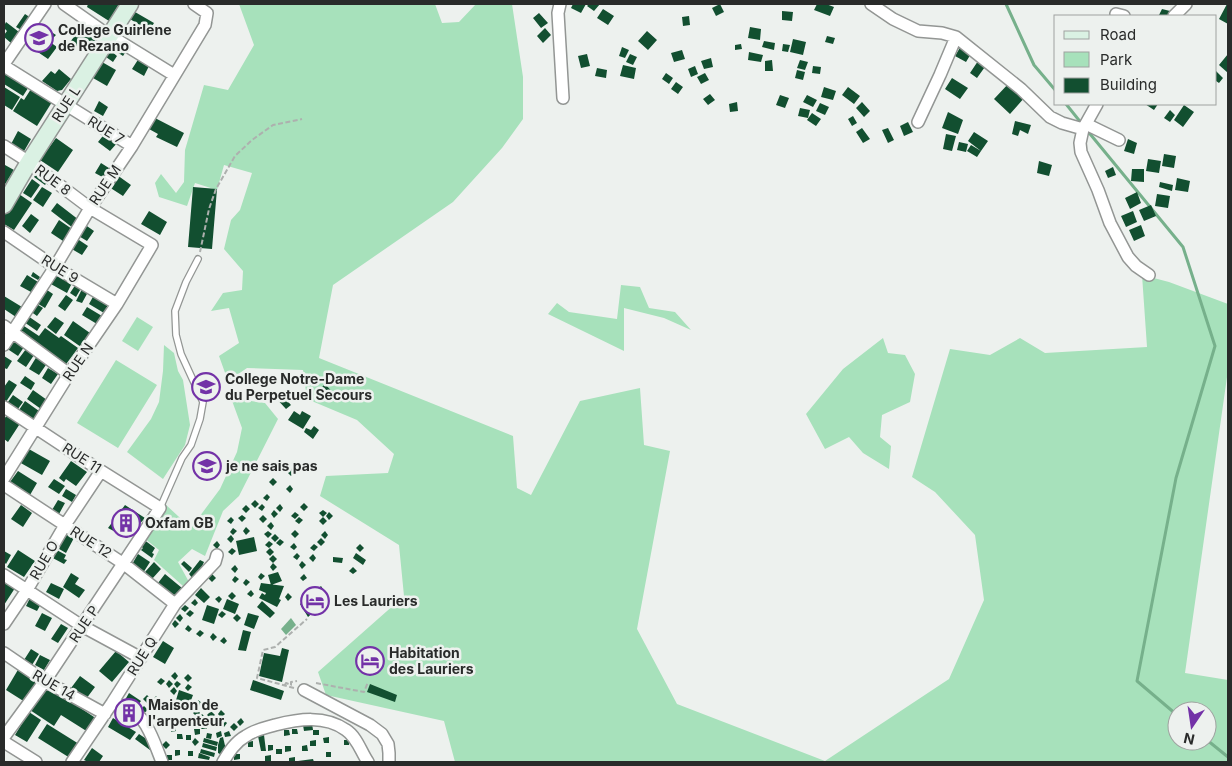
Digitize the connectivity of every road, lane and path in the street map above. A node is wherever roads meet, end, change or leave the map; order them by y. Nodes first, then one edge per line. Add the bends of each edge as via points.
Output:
1 (45, 4) edge
2 (64, 4) edge
3 (130, 4) edge
4 (194, 4) edge
5 (560, 4) edge
6 (871, 4) edge
7 (1186, 4) edge
8 (1175, 15) edge
9 (110, 35) junction
10 (956, 37) junction
11 (4, 65) edge
12 (174, 75) junction
13 (562, 98) dead end
14 (65, 105) junction
15 (1096, 105) edge
16 (302, 119) dead end
17 (918, 122) dead end
18 (1084, 127) junction
19 (1119, 140) dead end
20 (4, 146) edge
21 (132, 146) junction
22 (29, 162) junction
23 (4, 205) edge
24 (90, 208) junction
25 (4, 232) edge
26 (152, 246) joint
27 (198, 259) joint
28 (55, 267) junction
29 (1149, 275) dead end
30 (117, 304) junction
31 (8, 329) edge
32 (4, 345) edge
33 (69, 374) junction
34 (4, 407) edge
35 (35, 427) junction
36 (101, 471) junction
37 (4, 478) edge
38 (4, 485) edge
39 (160, 508) junction
40 (65, 525) junction
41 (217, 555) dead end
42 (124, 564) junction
43 (4, 575) edge
44 (27, 590) junction
45 (175, 604) junction
46 (307, 619) dead end
47 (4, 624) edge
48 (82, 626) junction
49 (4, 653) edge
50 (141, 658) junction
51 (45, 681) junction
52 (368, 682) dead end
53 (305, 684) junction
54 (285, 686) junction
55 (112, 703) junction
56 (105, 714) junction
57 (4, 737) edge
58 (4, 742) edge
59 (36, 762) edge
60 (72, 762) edge
61 (162, 762) edge
62 (223, 762) edge
63 (368, 762) edge
64 (389, 762) edge

1 - 11 street
2 - 9 street
3 - 9 street, RUE L
4 - 12 street, RUE M via 207,13 205,25
5 - 13 street
6 - 10 street via 918,30
7 - 8 street
9 - 12 street
9 - 14 street, RUE L
10 - 17 street
10 - 18 street via 1021,89 1050,117
11 - 14 street, RUE 7
12 - 21 street, RUE M
14 - 21 street, RUE 7
14 - 22 street, RUE L
15 - 18 street
16 - 27 path via 274,125 235,156 216,189
18 - 19 street
18 - 29 street via 1081,152 1110,224 1128,257
20 - 22 street, RUE 8
21 - 24 street, RUE M
22 - 23 street, RUE L
22 - 24 street, RUE 8
24 - 26 street, RUE 8
24 - 28 street, RUE M
25 - 28 street, RUE 9
26 - 30 street, RUE N
27 - 39 lane via 175,311 181,354 203,402 191,445
28 - 30 street, RUE 9
28 - 31 street, RUE M
30 - 33 street, RUE N
31 - 32 street, RUE M
31 - 33 street
33 - 35 street, RUE N
34 - 35 street, RUE 11
35 - 36 street, RUE 11
35 - 37 street, RUE N
36 - 39 street, RUE 11
36 - 40 street, RUE O
38 - 40 street, RUE 12
39 - 42 street, RUE P
40 - 42 street, RUE 12
40 - 44 street, RUE O
41 - 45 street, RUE Q via 215,562
42 - 45 street, RUE 12
42 - 48 street, RUE P
43 - 44 street
44 - 47 street, RUE O
44 - 48 street
45 - 50 street, RUE Q
46 - 54 path via 275,647 263,650 256,678
48 - 50 street
48 - 51 street, RUE P
49 - 51 street, RUE 14
50 - 55 street, RUE Q
51 - 56 street, RUE 14
51 - 57 street, RUE P
52 - 53 path via 364,692
53 - 54 path
53 - 54 path via 291,682
53 - 64 street via 382,734 388,744
55 - 56 street, RUE Q
55 - 61 street via 139,716
56 - 60 street, RUE Q
58 - 59 street
62 - 63 street via 245,736 298,720 336,724 352,735

